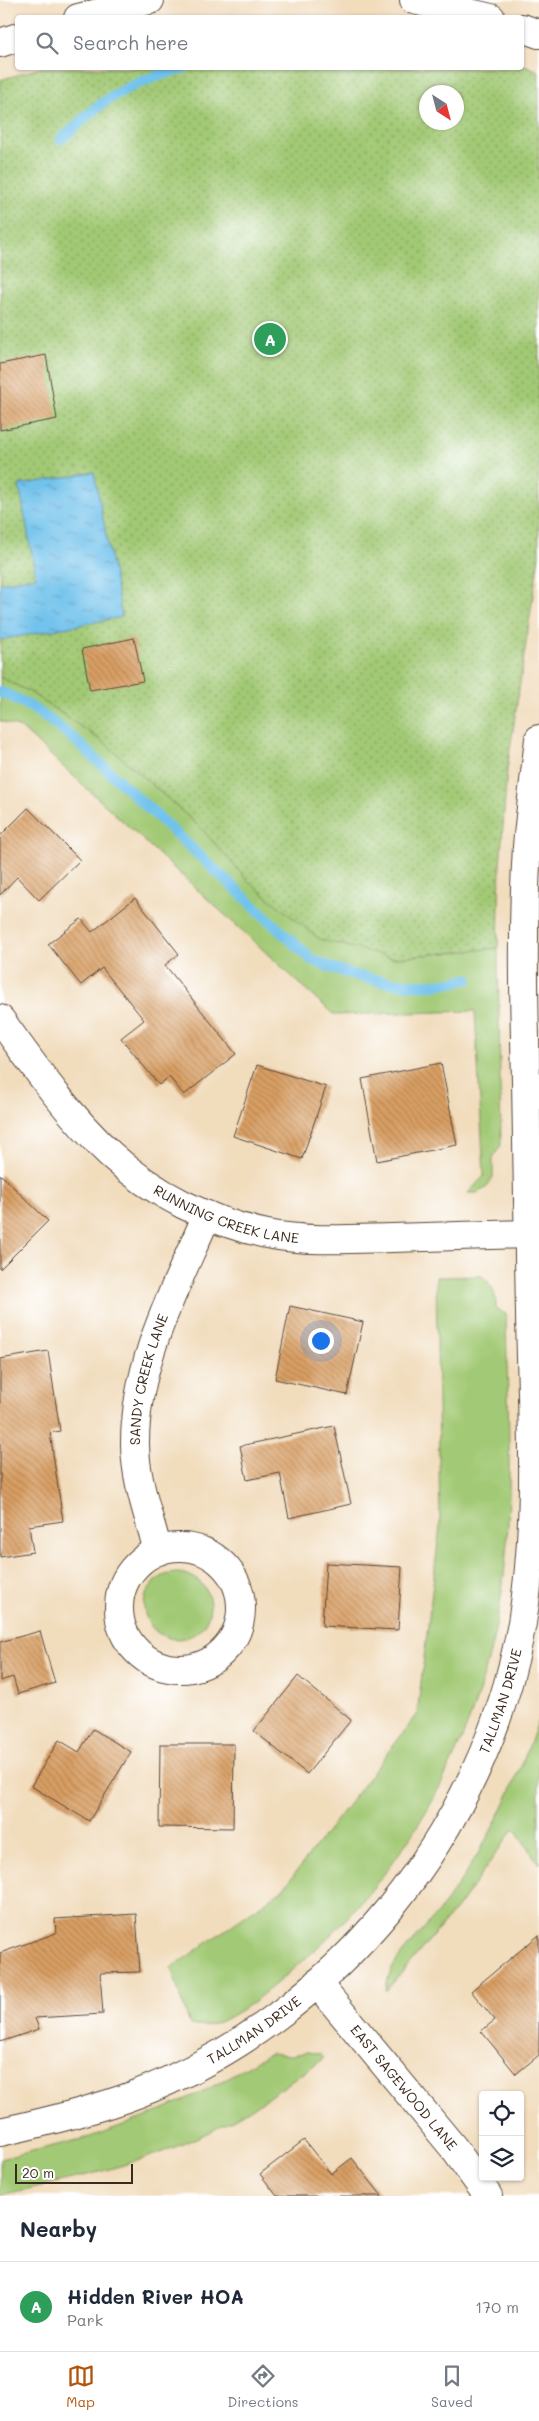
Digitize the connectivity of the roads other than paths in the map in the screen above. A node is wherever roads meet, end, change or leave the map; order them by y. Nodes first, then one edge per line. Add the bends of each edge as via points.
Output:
1 (150, 0) edge
2 (414, 0) edge
3 (90, 15) edge
4 (478, 15) edge
5 (524, 29) edge
6 (539, 34) edge
7 (15, 39) edge
8 (0, 43) edge
9 (539, 739) edge
10 (0, 1019) edge
11 (207, 1215) junction
12 (528, 1234) junction
13 (158, 1551) junction
14 (317, 1983) junction
15 (0, 2132) edge
16 (488, 2196) edge

1 - 3 street
2 - 4 street
5 - 6 street
7 - 8 street
9 - 12 street, TALLMAN DRIVE via 527,847 523,943
10 - 11 street, RUNNING CREEK LANE via 79,1122 111,1155 159,1191
11 - 12 street, RUNNING CREEK LANE via 242,1228 298,1238
11 - 13 street, SANDY CREEK LANE via 156,1332 140,1398 135,1443 138,1471
12 - 14 street, TALLMAN DRIVE via 532,1536 522,1626 508,1685 484,1754 438,1843 378,1924
13 - 13 street via 140,1562 127,1578 120,1598 120,1620 127,1640 141,1655 159,1666 180,1669 202,1665 218,1656 231,1641 239,1624 241,1605 237,1586 228,1570 213,1557 196,1549 177,1547
14 - 15 street, TALLMAN DRIVE via 244,2038 169,2080 87,2111
14 - 16 street, EAST SAGEWOOD LANE via 453,2146

